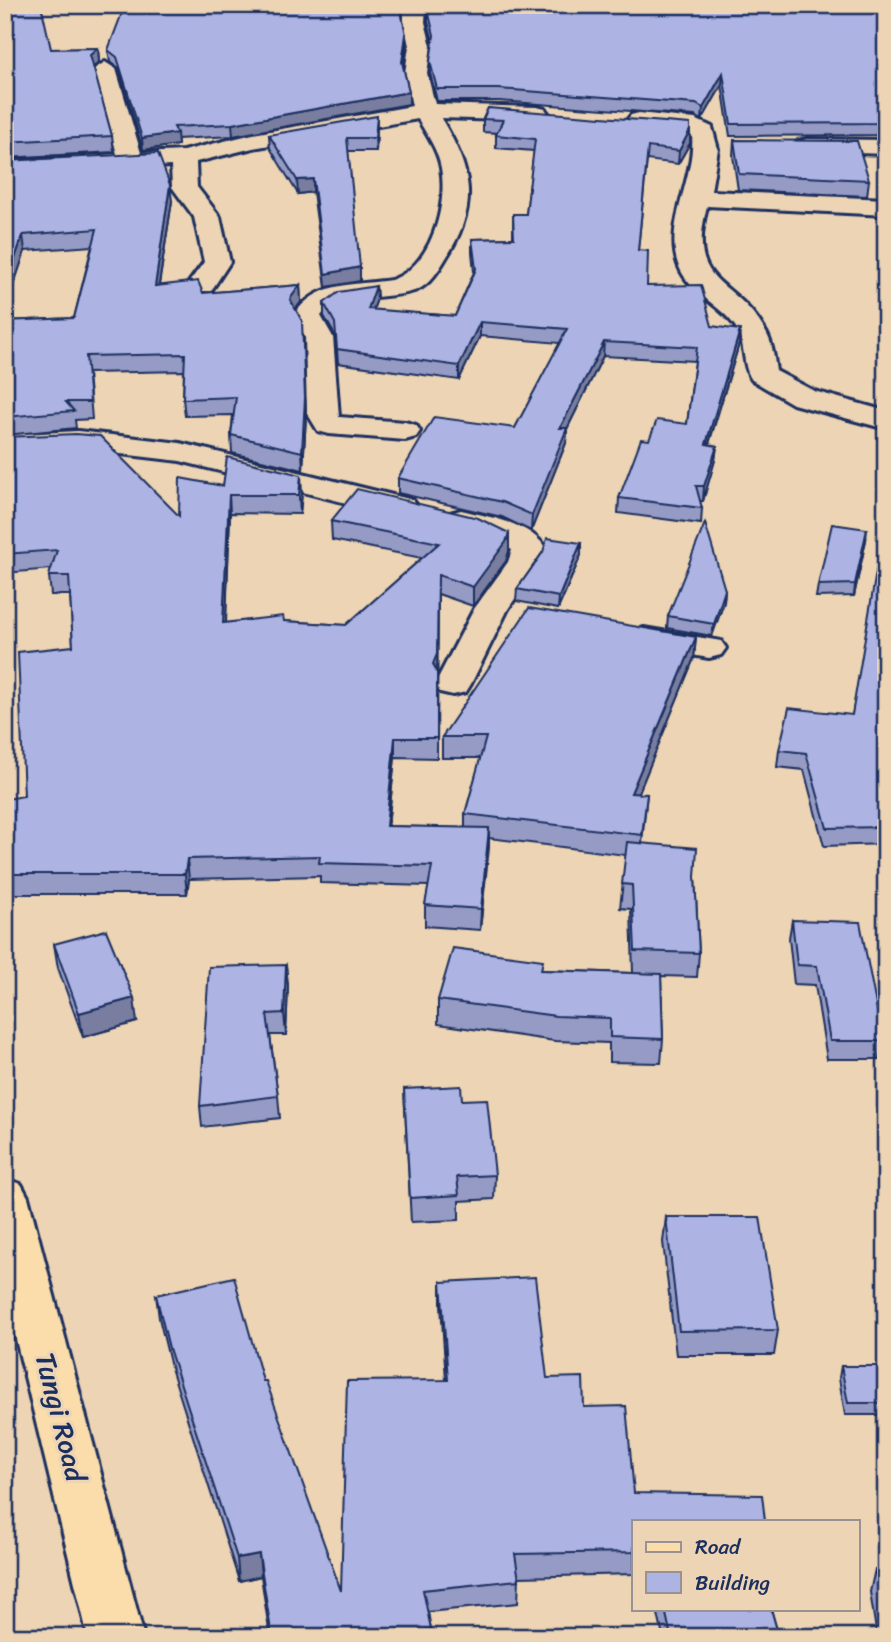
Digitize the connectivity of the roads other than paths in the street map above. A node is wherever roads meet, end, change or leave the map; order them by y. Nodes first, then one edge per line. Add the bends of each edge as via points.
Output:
1 (415, 5) edge
2 (105, 69) dead end
3 (425, 111) junction
4 (562, 116) edge
5 (620, 118) edge
6 (707, 146) junction
7 (733, 146) edge
8 (786, 146) edge
9 (886, 146) edge
10 (183, 158) junction
11 (131, 161) junction
12 (5, 168) edge
13 (698, 198) junction
14 (886, 207) edge
15 (201, 285) edge
16 (884, 420) dead end
17 (405, 431) dead end
18 (5, 444) edge
19 (491, 609) junction
20 (528, 617) edge
21 (616, 634) edge
22 (709, 649) dead end
23 (453, 684) dead end
24 (5, 1197) edge
25 (116, 1637) edge

1 - 3 street via 417,76
2 - 11 street
3 - 4 street
3 - 10 street
3 - 17 street via 450,155 456,197 453,216 434,259 416,281 322,300 310,307 307,316 319,337 322,413 330,425
5 - 6 street via 695,126 704,132
6 - 7 street
6 - 13 street
8 - 9 street
10 - 11 street
10 - 15 street via 185,187 207,217 216,253 217,262
11 - 12 street
13 - 14 street
13 - 16 street via 688,232 691,261 701,281 749,326 760,351 762,374 796,394
18 - 19 street via 78,440 180,452 489,527 529,547
19 - 20 street
19 - 23 street
21 - 22 street
24 - 25 main road, Tungi Road

